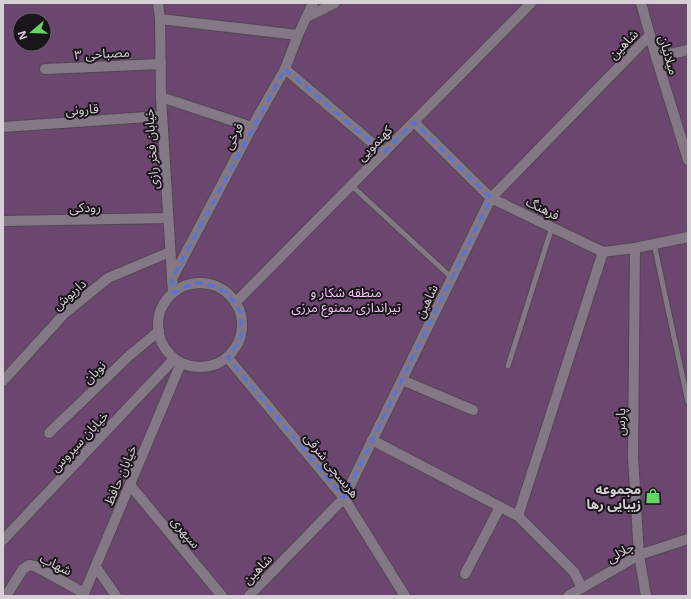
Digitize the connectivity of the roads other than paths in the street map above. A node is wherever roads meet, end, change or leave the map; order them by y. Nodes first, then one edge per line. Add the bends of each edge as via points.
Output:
1 (158, 3) edge
2 (313, 3) edge
3 (335, 3) edge
4 (531, 3) edge
5 (641, 3) edge
6 (307, 17) junction
7 (160, 19) junction
8 (298, 35) junction
9 (650, 35) junction
10 (688, 50) edge
11 (656, 57) junction
12 (160, 64) junction
13 (45, 69) dead end
14 (285, 69) junction
15 (161, 97) junction
16 (162, 116) junction
17 (414, 122) junction
18 (3, 127) edge
19 (252, 127) junction
20 (384, 152) junction
21 (688, 160) edge
22 (351, 185) junction
23 (491, 198) junction
24 (168, 218) junction
25 (3, 222) edge
26 (552, 227) junction
27 (688, 237) edge
28 (654, 244) junction
29 (635, 248) junction
30 (170, 252) junction
31 (603, 252) junction
32 (452, 278) junction
33 (172, 279) junction
34 (173, 293) junction
35 (236, 302) junction
36 (158, 331) junction
37 (228, 358) junction
38 (178, 361) junction
39 (508, 366) dead end
40 (402, 380) junction
41 (3, 381) edge
42 (688, 402) edge
43 (473, 410) dead end
44 (49, 433) dead end
45 (372, 440) junction
46 (130, 484) junction
47 (344, 498) junction
48 (500, 507) junction
49 (518, 516) junction
50 (688, 539) edge
51 (3, 540) edge
52 (639, 555) junction
53 (96, 567) junction
54 (465, 574) dead end
55 (582, 588) junction
56 (84, 595) edge
57 (6, 596) edge
58 (116, 596) edge
59 (222, 596) edge
60 (248, 596) edge
61 (405, 596) edge
62 (568, 596) edge
63 (646, 596) edge

1 - 7 street, خیابان فخر رازی
2 - 6 street, فرخی
3 - 6 street
4 - 17 street, کهنمویی
5 - 9 street, میلانیان
6 - 8 street, فرخی
7 - 8 street
7 - 12 street, خیابان فخر رازی
8 - 14 street, فرخی
9 - 11 street, میلانیان
9 - 23 street, شاهین
10 - 11 street
11 - 21 street, میلانیان
12 - 13 street, مصباحی ۳
12 - 15 street, خیابان فخر رازی
14 - 19 street, فرخی
14 - 20 street
15 - 16 street, خیابان فخر رازی
15 - 19 street
16 - 18 street, قارونی
16 - 24 street, خیابان فخر رازی
17 - 20 street, کهنمویی
17 - 23 street, فرهنگ
19 - 33 street, فرخی
20 - 22 street, کهنمویی
22 - 32 lane
22 - 35 street, کهنمویی
23 - 26 street, فرهنگ
23 - 32 street, شاهین
24 - 25 street, رودکی
24 - 30 street, خیابان فخر رازی
26 - 31 street, فرهنگ
26 - 39 lane
27 - 28 street
28 - 29 street
28 - 42 lane
29 - 31 street
29 - 52 street, پارس via 633,457
30 - 33 street, خیابان فخر رازی
30 - 41 street, داریوش via 108,278 65,313
31 - 49 street
32 - 40 street, شاهین
33 - 34 street, خیابان فخر رازی
34 - 35 street via 183,286 206,283 218,286
34 - 36 street via 164,302 159,314
35 - 37 street via 243,325 236,349
36 - 38 street via 165,350
36 - 44 street, نوبان
37 - 38 street via 205,368 193,367
37 - 47 street, هریسچی شرقی
38 - 46 street, خیابان حافظ
38 - 51 street, خیابان سیروس
40 - 43 street
40 - 45 street, شاهین
45 - 47 street, شاهین
45 - 48 street
46 - 53 street, خیابان حافظ
46 - 59 street, سپهری
47 - 60 street, شاهین
47 - 61 street, هریسچی شرقی
48 - 49 street
48 - 54 street
49 - 55 street via 574,572
50 - 52 street, جلالی
52 - 55 street, جلالی
52 - 63 street, پارس
53 - 56 street, خیابان حافظ
53 - 58 street
55 - 62 street, جلالی
56 - 57 street, شهاب via 29,565 23,569

